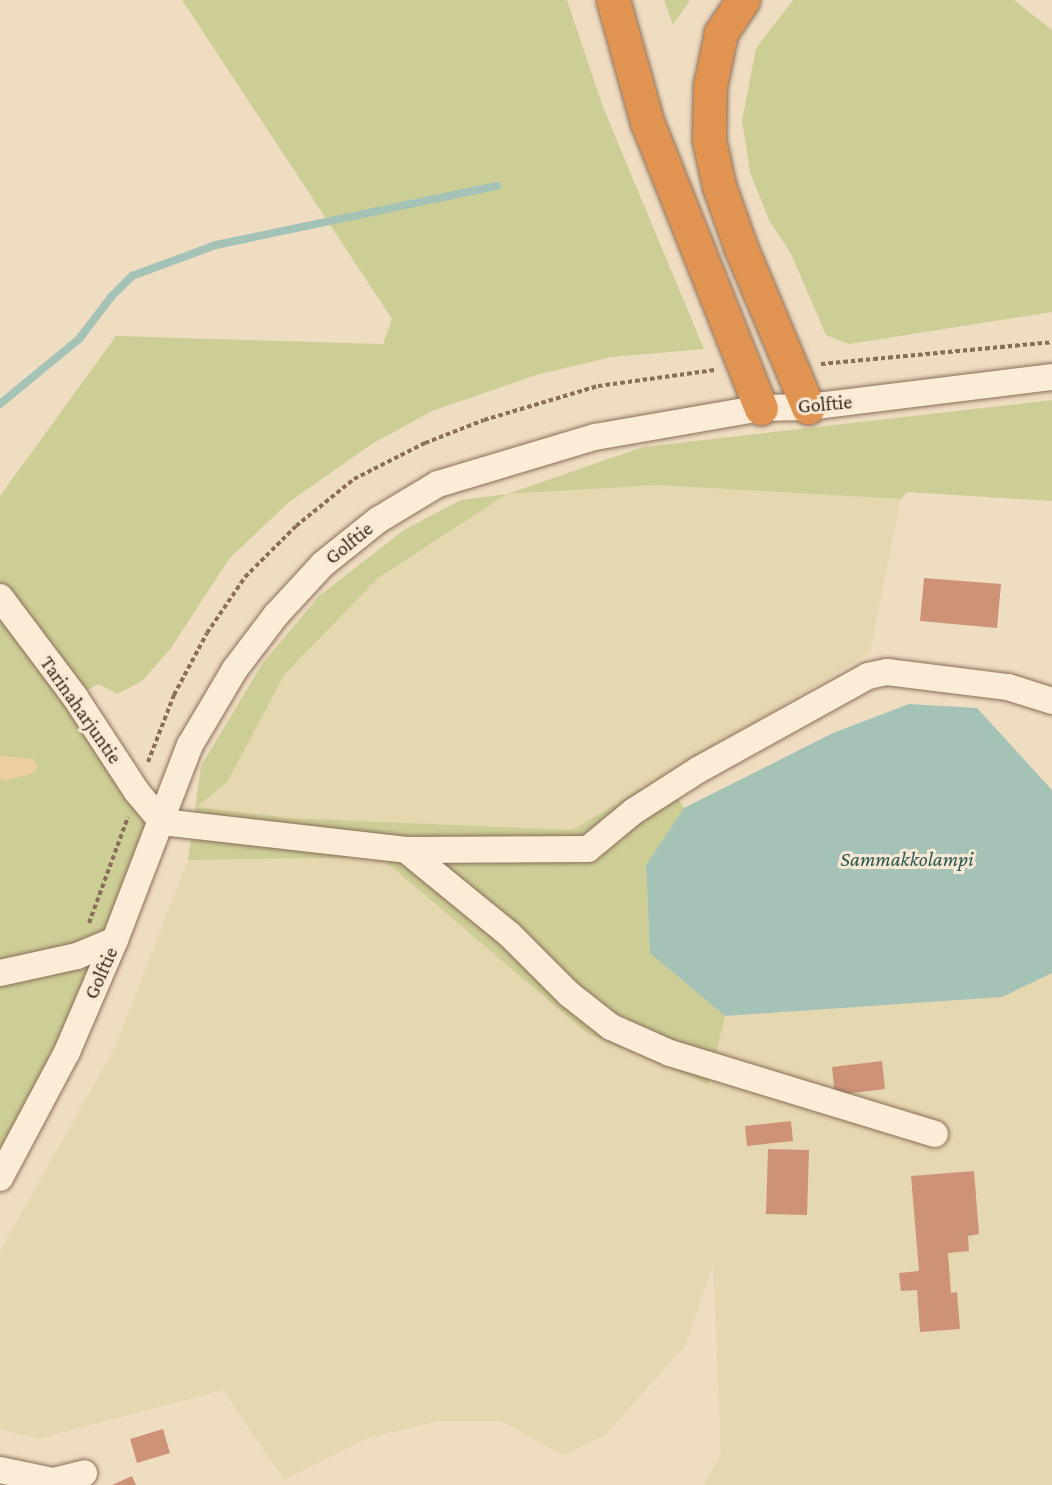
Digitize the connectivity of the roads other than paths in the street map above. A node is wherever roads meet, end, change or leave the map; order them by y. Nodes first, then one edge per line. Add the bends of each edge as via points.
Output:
1 (613, 0) edge
2 (743, 0) edge
3 (1052, 377) edge
4 (808, 407) junction
5 (761, 408) junction
6 (0, 597) edge
7 (1052, 701) edge
8 (162, 822) junction
9 (406, 850) junction
10 (115, 940) junction
11 (0, 973) edge
12 (935, 1134) dead end
13 (0, 1178) edge
14 (0, 1470) edge
15 (84, 1473) dead end

1 - 5 highway via 647,122
2 - 4 highway via 722,33 711,86 709,140 719,186 734,227
3 - 4 street, Golftie
4 - 5 street, Golftie
5 - 8 street, Golftie via 595,436 438,484 378,520 323,564 276,615 235,669 190,745
6 - 8 street, Tarinaharjuntie
7 - 9 street via 1008,687 887,672 868,676 698,770 634,810 588,849
8 - 9 street
8 - 10 street, Golftie
9 - 12 street via 509,934 569,994 611,1027 670,1053
10 - 11 street via 77,956
10 - 13 street, Golftie via 67,1052
14 - 15 street via 53,1481

